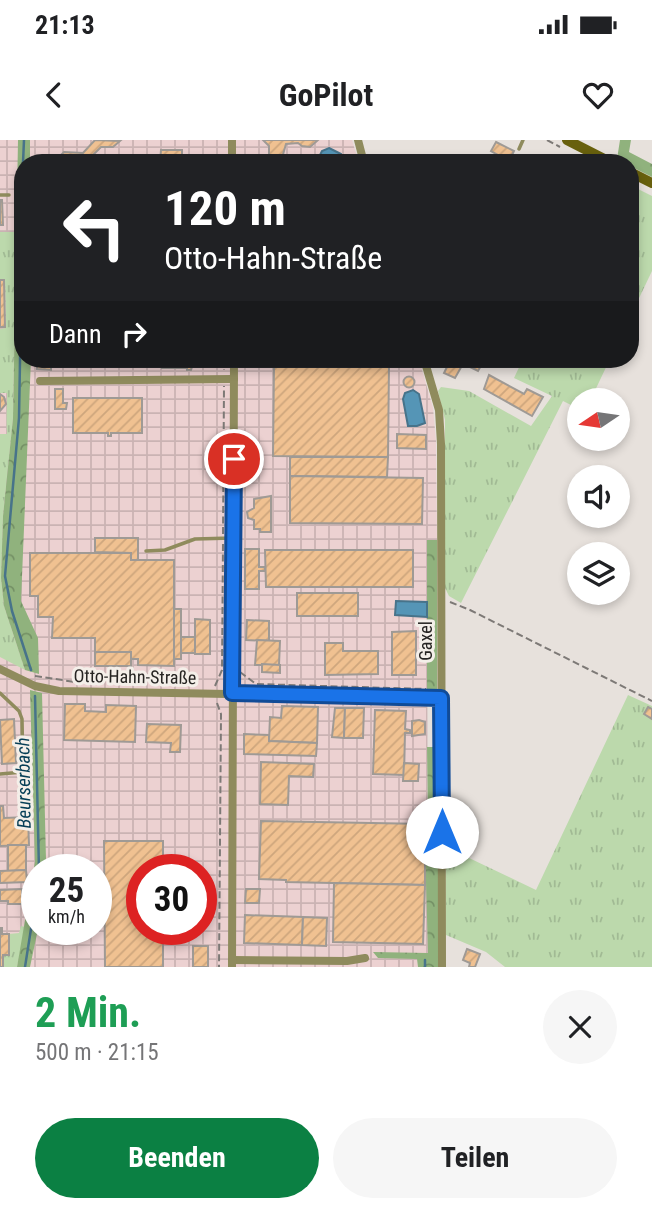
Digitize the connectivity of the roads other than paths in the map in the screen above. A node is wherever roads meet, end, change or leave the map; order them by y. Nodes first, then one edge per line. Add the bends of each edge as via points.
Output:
1 (523, 140) edge
2 (567, 140) edge
3 (519, 149) dead end
4 (594, 154) edge
5 (0, 195) edge
6 (9, 195) dead end
7 (234, 368) edge
8 (426, 368) edge
9 (234, 379) junction
10 (40, 381) dead end
11 (234, 538) junction
12 (146, 551) dead end
13 (0, 668) edge
14 (0, 693) edge
15 (232, 693) junction
16 (437, 698) junction
17 (0, 774) edge
18 (365, 958) dead end
19 (232, 963) edge
20 (442, 967) edge

1 - 3 lane
2 - 4 street
5 - 6 lane
7 - 9 street
8 - 16 street, Gaxel via 440,420 442,601
9 - 10 street
9 - 11 street
11 - 12 lane via 195,539 165,550
11 - 15 street
13 - 15 street, Otto-Hahn-Straße via 60,691
14 - 17 lane via 22,719 23,772
15 - 16 street, Otto-Hahn-Straße
15 - 19 street
16 - 20 street, Gaxel
18 - 19 street

